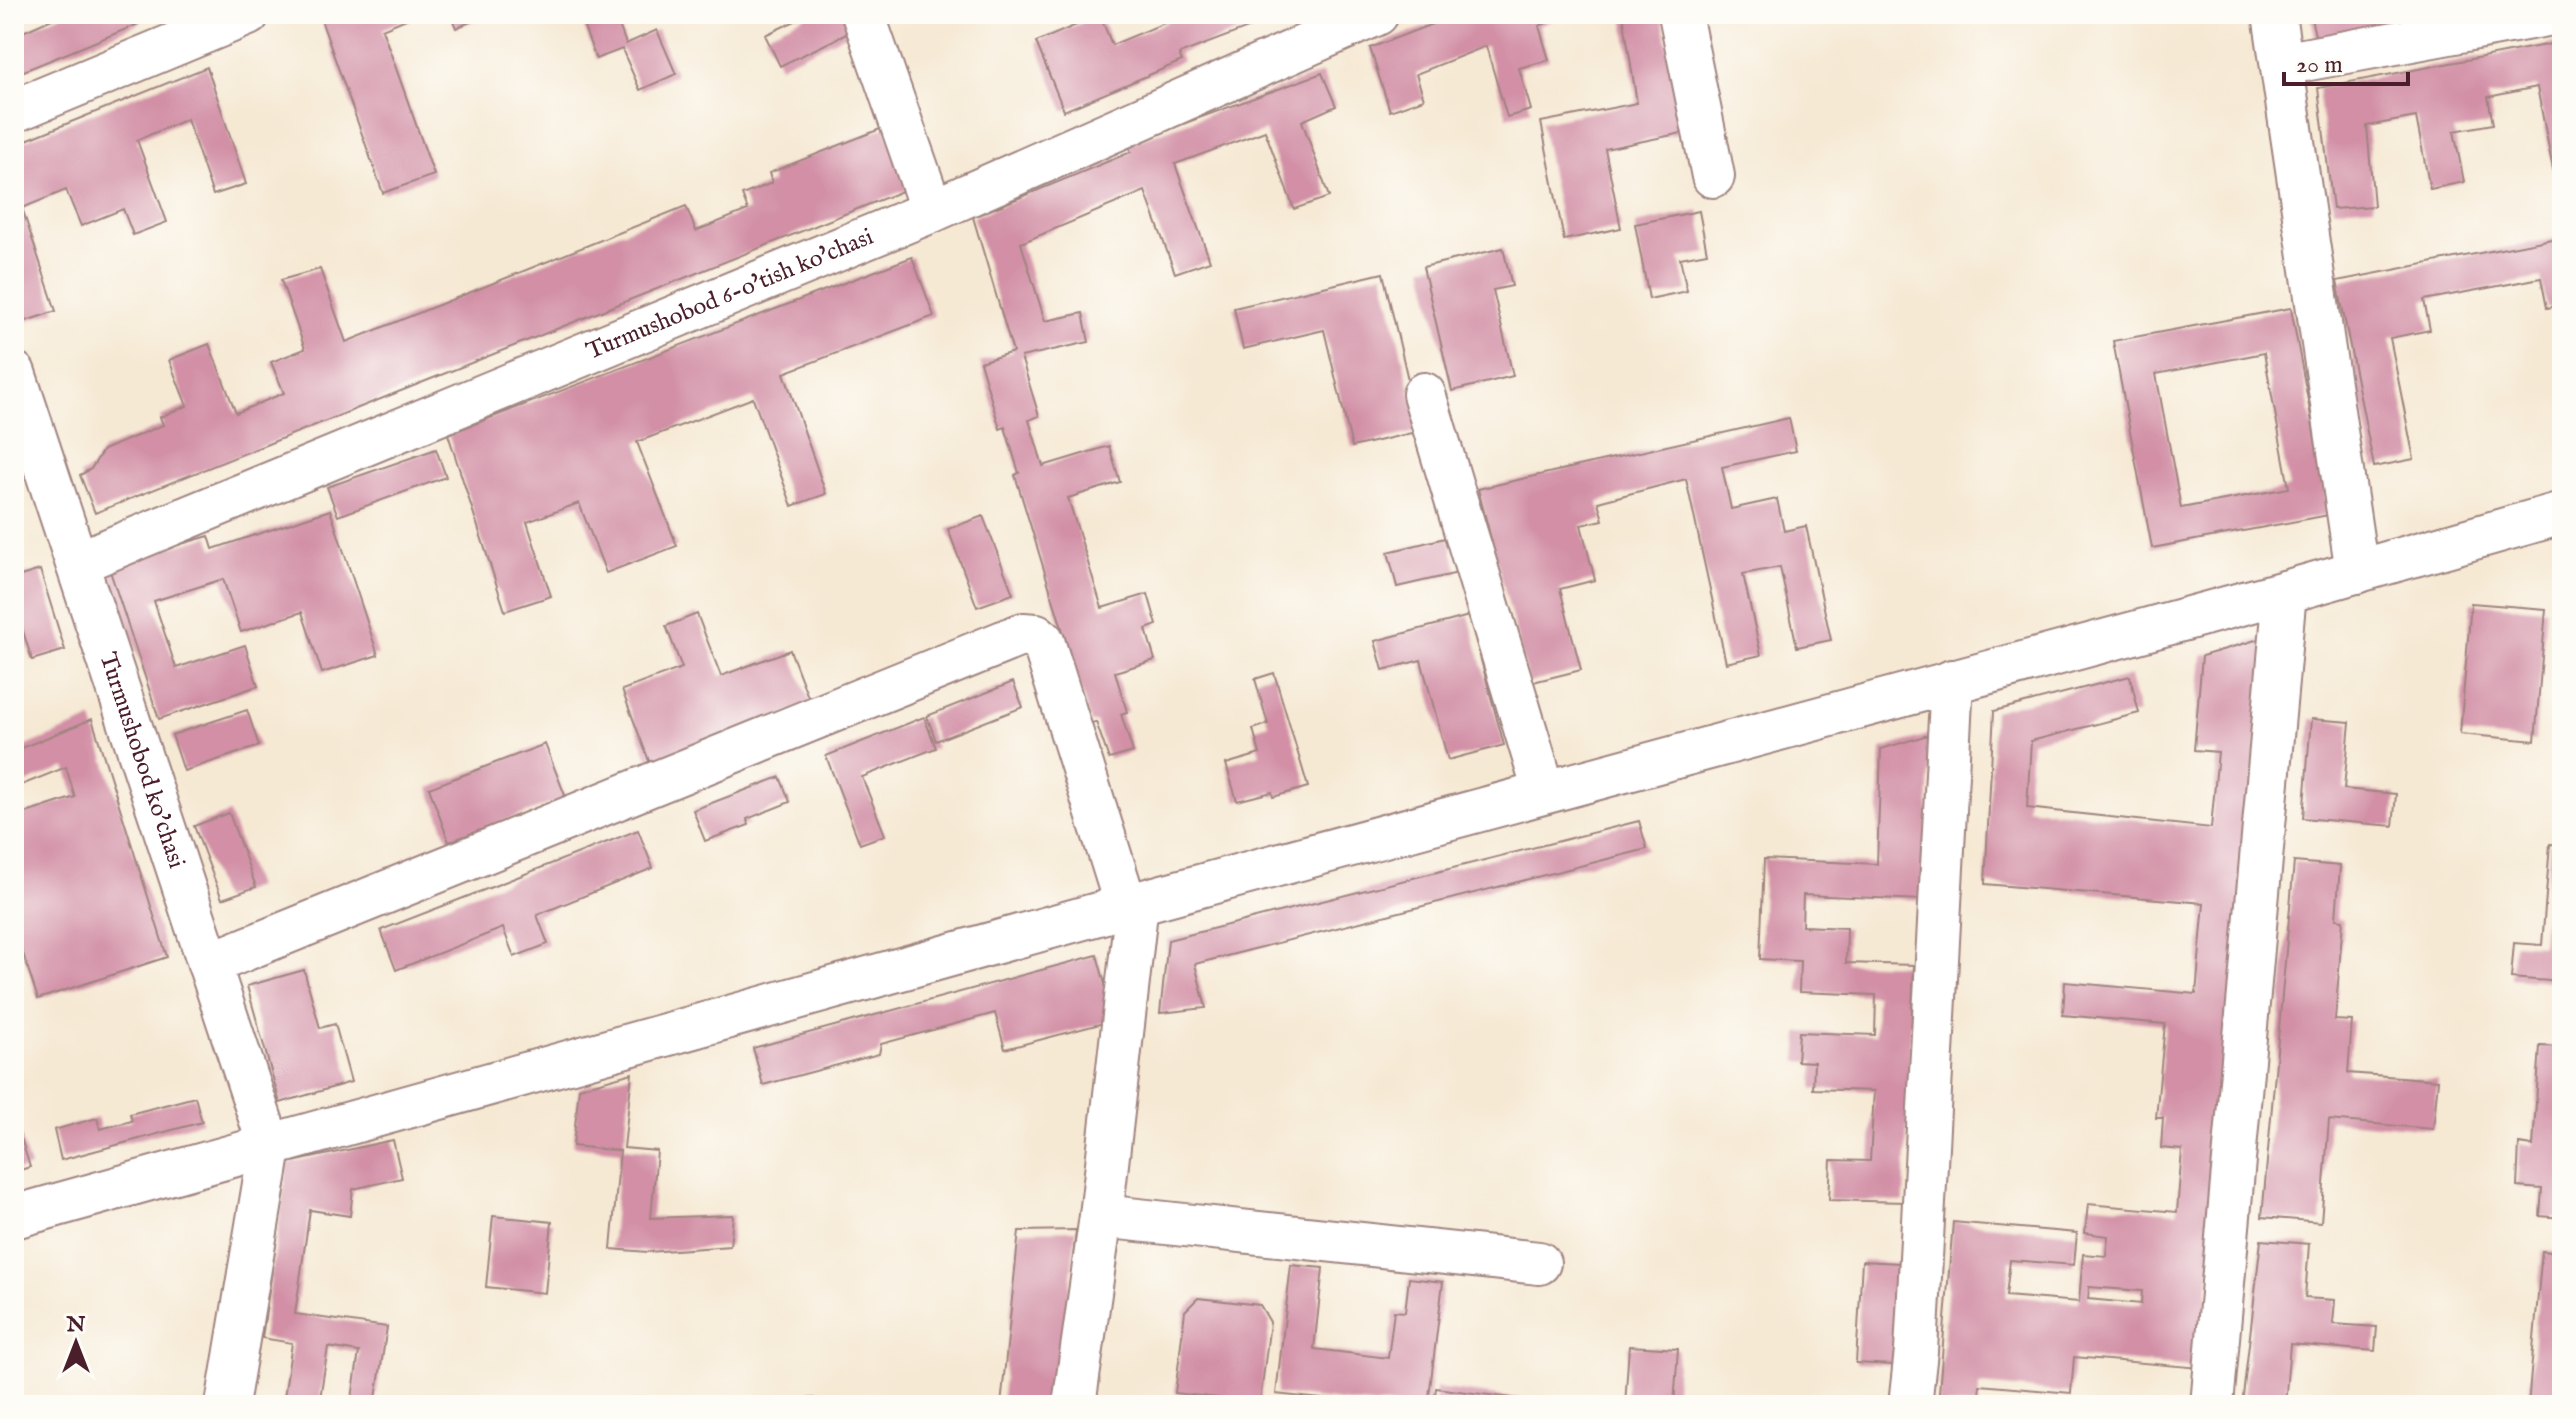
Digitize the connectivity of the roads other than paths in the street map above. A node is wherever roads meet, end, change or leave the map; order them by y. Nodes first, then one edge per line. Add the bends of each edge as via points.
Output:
1 (248, 14) edge
2 (863, 14) edge
3 (1377, 14) edge
4 (1680, 14) edge
5 (2274, 14) edge
6 (2552, 14) edge
7 (2282, 64) junction
8 (14, 111) edge
9 (1713, 176) dead end
10 (932, 211) junction
11 (14, 373) edge
12 (1424, 394) dead end
13 (2562, 513) edge
14 (77, 563) junction
15 (2357, 572) junction
16 (2285, 592) junction
17 (1952, 681) junction
18 (1544, 791) junction
19 (1132, 905) junction
20 (209, 964) junction
21 (270, 1148) junction
22 (1101, 1216) junction
23 (14, 1217) edge
24 (1539, 1263) dead end
25 (227, 1405) edge
26 (1074, 1405) edge
27 (1910, 1405) edge
28 (2212, 1405) edge

1 - 8 street
2 - 10 street
3 - 10 street, Turmushobod 6-o'tish ko'chasi
4 - 9 street
5 - 7 street
6 - 7 street
7 - 15 street
10 - 14 street, Turmushobod 6-o'tish ko'chasi
11 - 14 street, Turmushobod ko'chasi
12 - 18 street
13 - 15 street
14 - 20 street, Turmushobod ko'chasi
15 - 16 street
16 - 17 street
16 - 28 street
17 - 18 street
17 - 27 street
18 - 19 street
19 - 20 street via 1043,641 1023,634
19 - 21 street
19 - 22 street
20 - 21 street, Turmushobod ko'chasi
21 - 23 street
21 - 25 street
22 - 24 street
22 - 26 street

